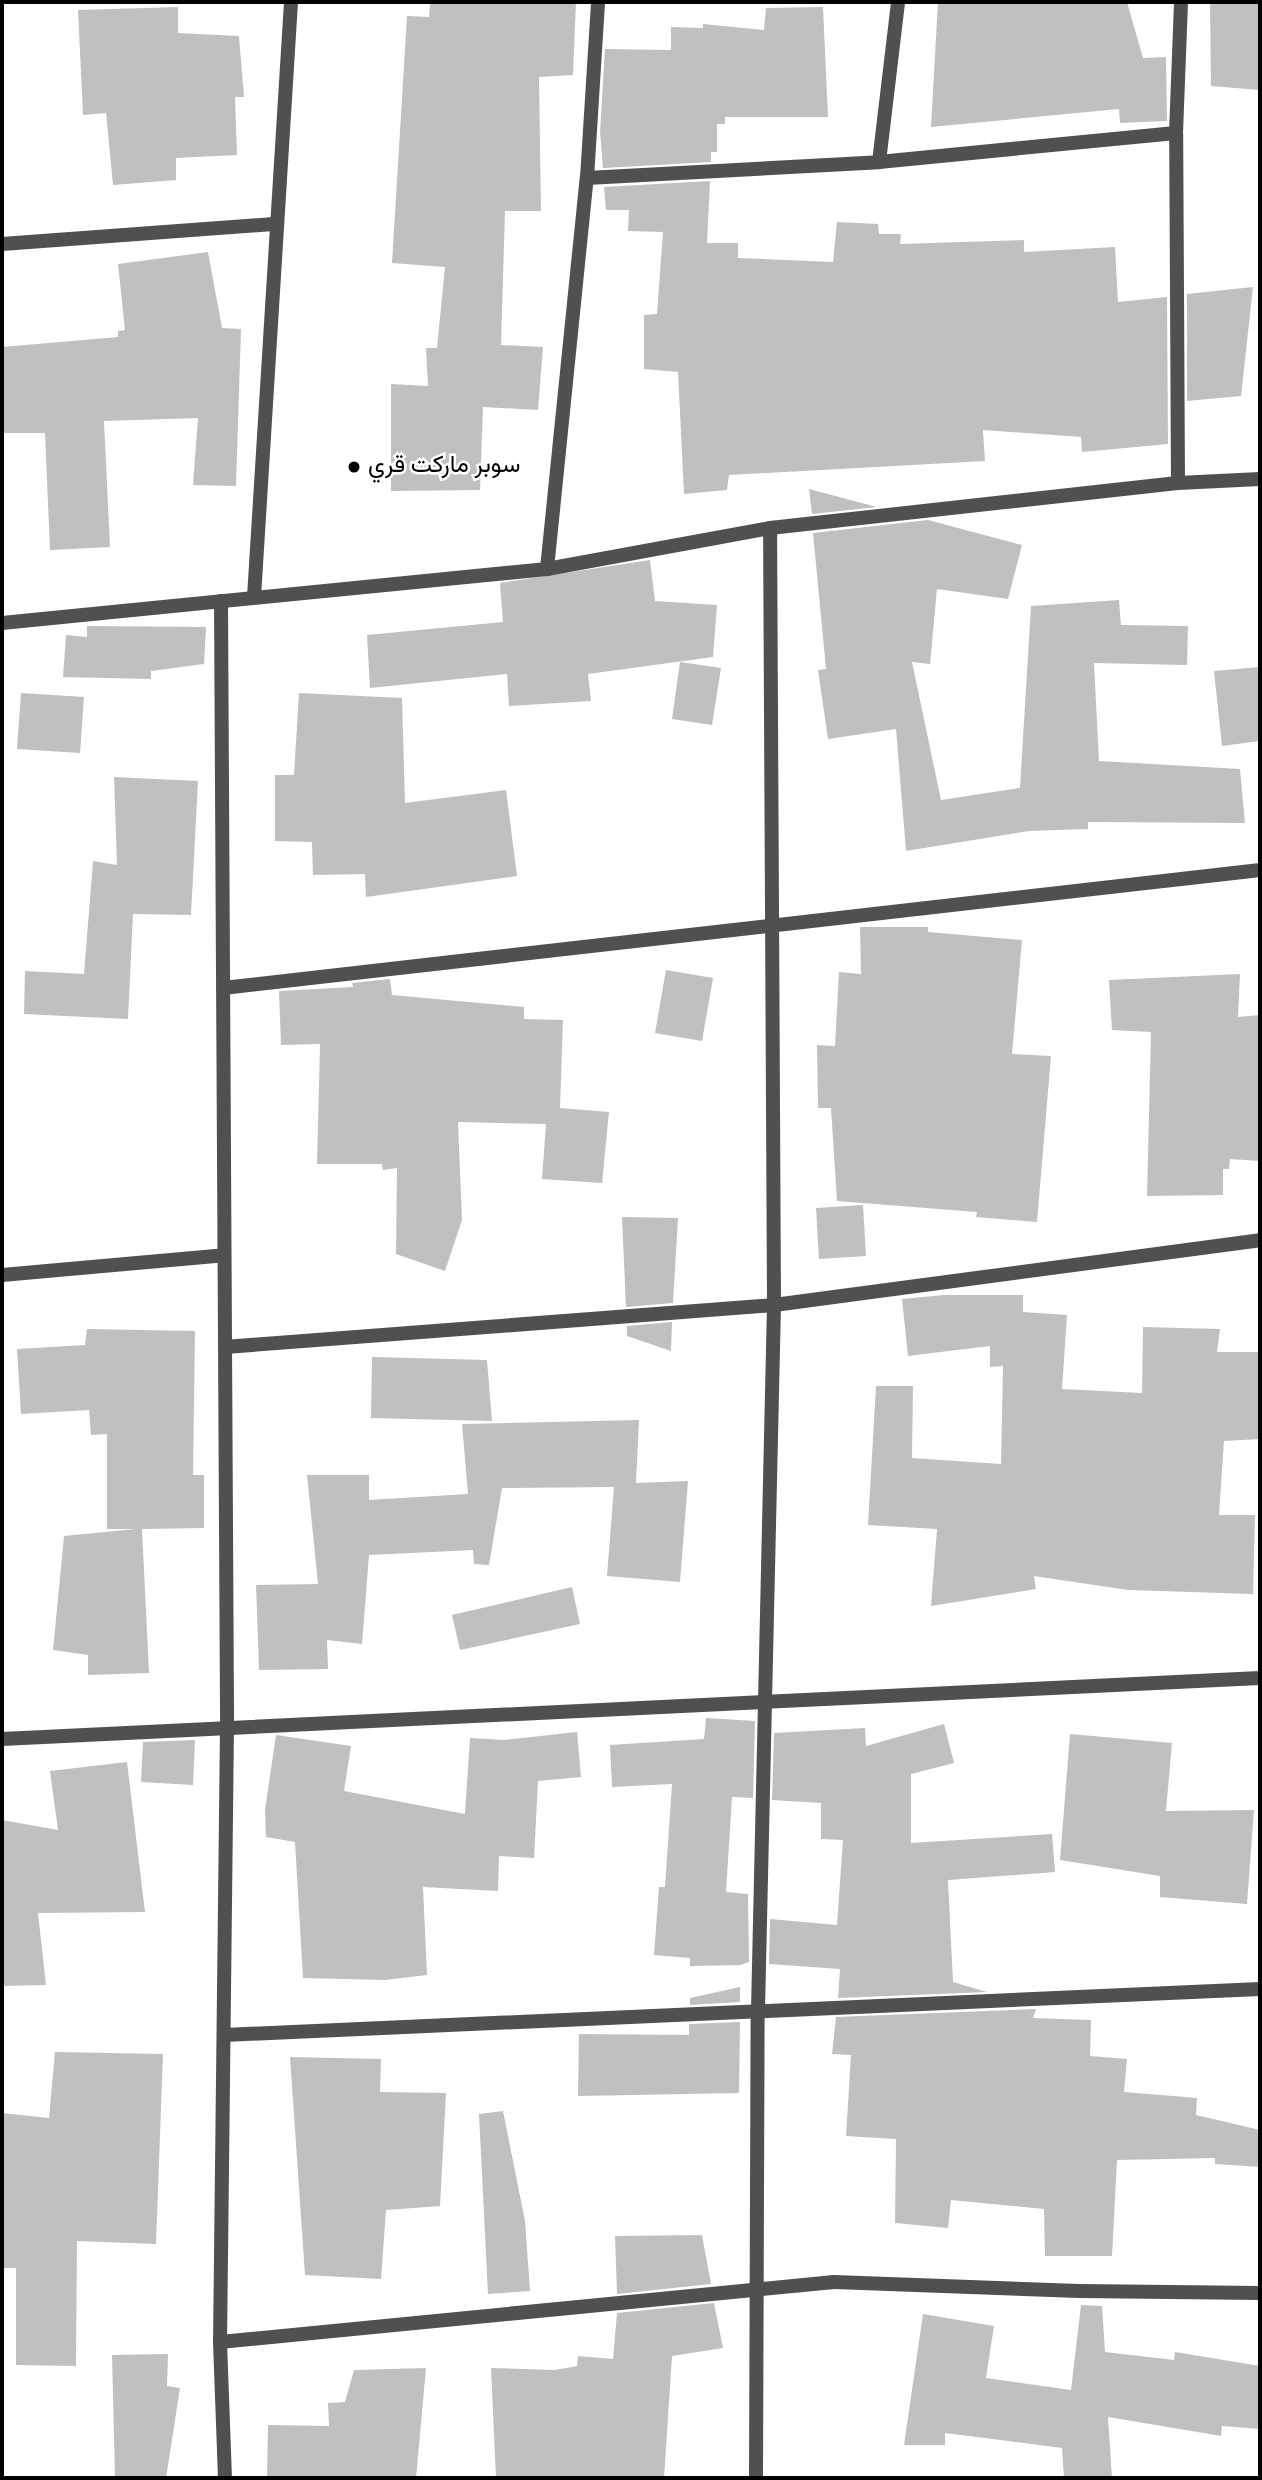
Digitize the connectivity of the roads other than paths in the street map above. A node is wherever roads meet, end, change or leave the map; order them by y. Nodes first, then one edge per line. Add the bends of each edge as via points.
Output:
1 (291, 2) edge
2 (598, 2) edge
3 (898, 2) edge
4 (1181, 2) edge
5 (1176, 133) junction
6 (879, 162) junction
7 (587, 178) junction
8 (278, 224) junction
9 (2, 244) edge
10 (1260, 479) edge
11 (1178, 483) junction
12 (770, 528) junction
13 (547, 569) junction
14 (254, 597) junction
15 (221, 601) junction
16 (2, 623) edge
17 (1260, 870) edge
18 (775, 922) junction
19 (223, 988) junction
20 (1260, 1240) edge
21 (224, 1255) junction
22 (2, 1275) edge
23 (774, 1305) junction
24 (225, 1347) junction
25 (1260, 1678) edge
26 (765, 1702) junction
27 (228, 1727) junction
28 (2, 1739) edge
29 (1260, 1989) edge
30 (758, 2010) junction
31 (224, 2035) junction
32 (759, 2287) junction
33 (1260, 2293) edge
34 (220, 2342) junction
35 (225, 2478) edge
36 (756, 2478) edge

1 - 8 street
2 - 7 street
3 - 6 street
4 - 5 street
5 - 6 street
5 - 11 street
6 - 7 street
7 - 13 street
8 - 9 street
8 - 14 street
10 - 11 street
11 - 12 street
12 - 13 street
12 - 18 street
13 - 14 street
14 - 15 street
15 - 16 street
15 - 19 street
17 - 18 street
18 - 19 street
18 - 23 street
19 - 21 street
20 - 23 street
21 - 22 street
21 - 24 street
23 - 24 street
23 - 26 street
24 - 27 street
25 - 26 street
26 - 27 street
26 - 30 street
27 - 28 street
27 - 31 street
29 - 30 street
30 - 31 street
30 - 32 street
31 - 34 street
32 - 33 street via 834,2282
32 - 34 street via 553,2313
32 - 36 street
34 - 35 street

